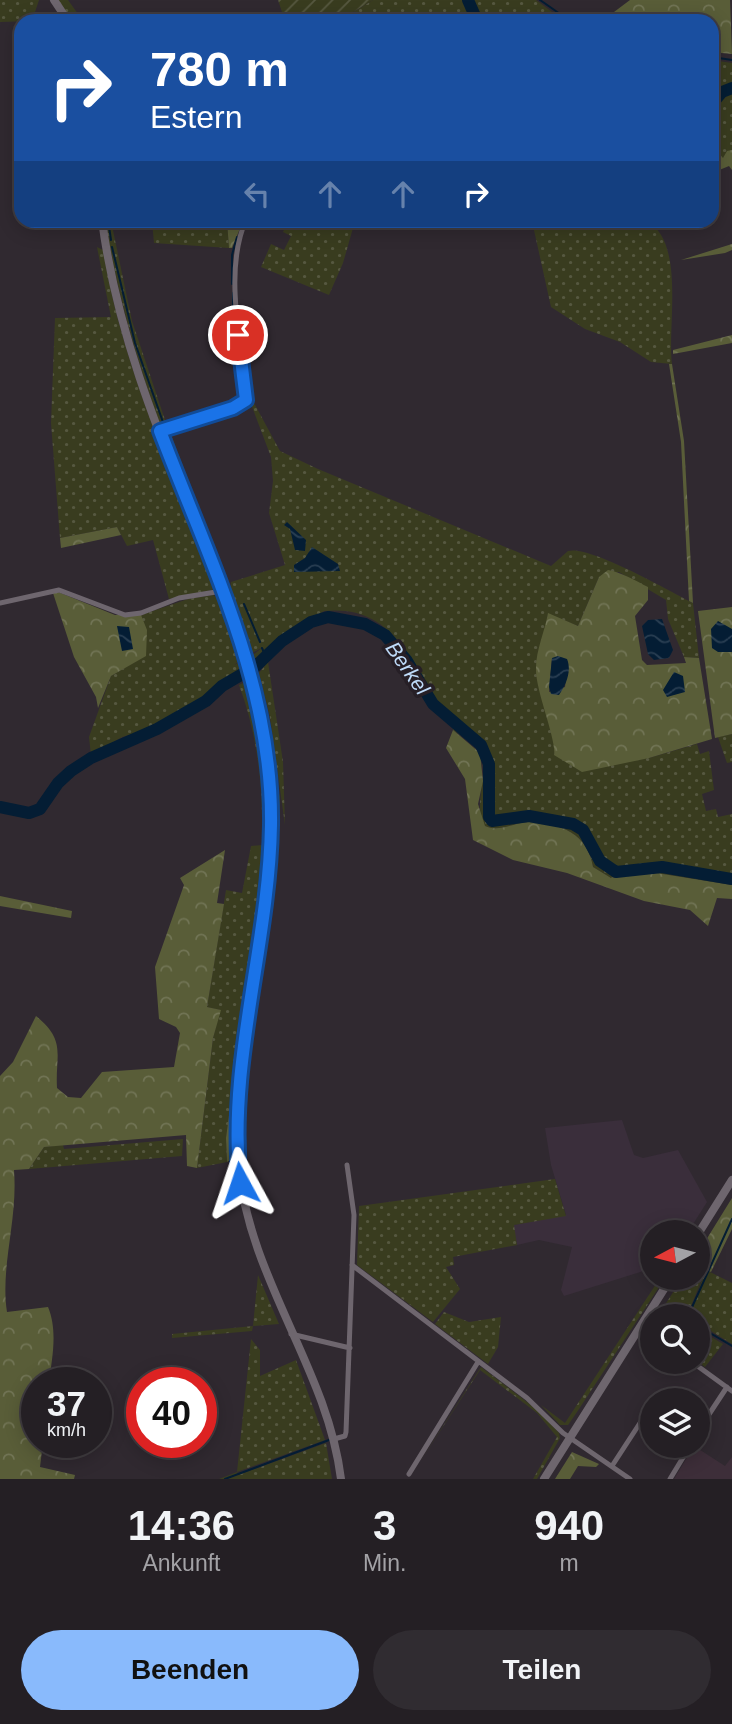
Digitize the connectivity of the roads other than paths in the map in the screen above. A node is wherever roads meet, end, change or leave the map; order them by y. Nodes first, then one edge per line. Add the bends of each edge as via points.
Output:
1 (104, 228) edge
2 (243, 228) edge
3 (160, 431) junction
4 (222, 591) junction
5 (0, 603) edge
6 (347, 1165) dead end
7 (732, 1181) edge
8 (707, 1220) edge
9 (352, 1265) junction
10 (663, 1290) edge
11 (291, 1334) junction
12 (350, 1348) junction
13 (478, 1362) junction
14 (708, 1374) edge
15 (729, 1389) edge
16 (710, 1415) edge
17 (640, 1423) edge
18 (569, 1437) junction
19 (334, 1439) junction
20 (683, 1458) edge
21 (612, 1466) junction
22 (409, 1474) dead end
23 (341, 1479) edge
24 (544, 1479) edge
25 (629, 1479) edge
26 (670, 1479) edge

1 - 3 street via 120,316
2 - 3 street via 236,268 246,400
3 - 4 street
4 - 5 street via 179,598 125,615 59,590
4 - 11 street via 256,687 269,763 271,835 237,1093 240,1183 258,1256
6 - 9 street via 354,1215
7 - 8 street
9 - 12 street
9 - 13 street
10 - 18 street
11 - 12 street
11 - 19 street
12 - 19 street via 346,1432
13 - 18 street
13 - 22 street
14 - 15 street
15 - 16 street
17 - 21 street
18 - 21 street
18 - 24 street
19 - 23 street
20 - 26 street
21 - 25 street

